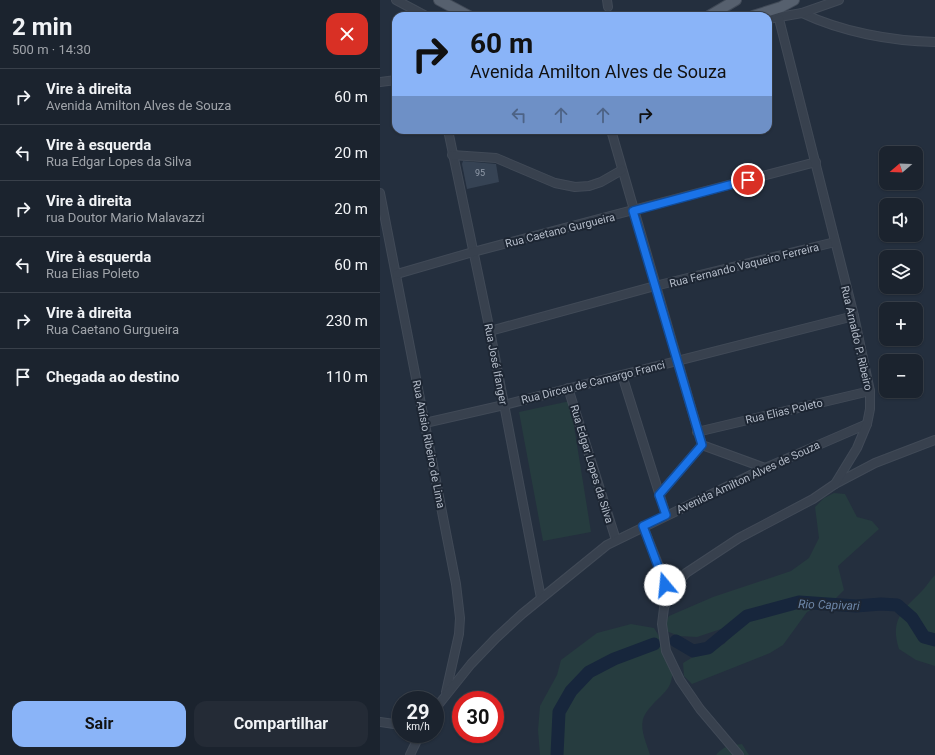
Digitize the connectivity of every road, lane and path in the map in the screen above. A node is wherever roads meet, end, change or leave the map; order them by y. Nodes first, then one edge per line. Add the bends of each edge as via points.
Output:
1 (396, 0) edge
2 (439, 0) edge
3 (736, 0) edge
4 (775, 0) edge
5 (840, 0) edge
6 (791, 2) edge
7 (418, 12) edge
8 (462, 12) edge
9 (716, 12) edge
10 (765, 12) edge
11 (802, 14) junction
12 (772, 19) edge
13 (779, 19) junction
14 (935, 42) edge
15 (392, 80) edge
16 (380, 82) edge
17 (449, 134) edge
18 (612, 134) edge
19 (452, 154) junction
20 (816, 162) junction
21 (622, 170) junction
22 (380, 193) edge
23 (633, 211) junction
24 (835, 242) junction
25 (473, 252) junction
26 (397, 274) junction
27 (656, 286) junction
28 (854, 316) junction
29 (490, 331) junction
30 (678, 360) junction
31 (622, 375) junction
32 (568, 388) junction
33 (870, 391) junction
34 (504, 405) junction
35 (425, 423) junction
36 (867, 424) junction
37 (697, 432) junction
38 (935, 440) edge
39 (702, 445) junction
40 (765, 468) junction
41 (835, 484) junction
42 (659, 495) junction
43 (666, 515) junction
44 (643, 526) junction
45 (616, 540) junction
46 (668, 597) junction
47 (541, 598) junction
48 (446, 695) junction
49 (444, 698) edge
50 (380, 722) edge
51 (392, 724) edge
52 (416, 743) edge
53 (410, 755) edge
54 (739, 755) edge

1 - 7 street
2 - 8 main road
3 - 9 main road
4 - 6 main road
5 - 11 street
6 - 10 main road
11 - 13 street
11 - 14 street via 847,29 890,38
12 - 13 street
13 - 20 street, Rua Arnaldo P. Ribeiro
15 - 16 street
17 - 19 street, Rua José Ifanger
18 - 21 street
19 - 21 street via 496,158 549,181 575,187 601,182
19 - 25 street, Rua José Ifanger
20 - 23 street, Rua Caetano Gurgueira
20 - 24 street, Rua Arnaldo P. Ribeiro
21 - 23 street
22 - 26 street, Rua Anísio Ribeiro de Lima
23 - 25 street, Rua Caetano Gurgueira
23 - 27 street
24 - 27 street, Rua Fernando Vaqueiro Ferreira
24 - 28 street, Rua Arnaldo P. Ribeiro
25 - 26 street, Rua Caetano Gurgueira
25 - 29 street, Rua José Ifanger
26 - 35 street, Rua Anísio Ribeiro de Lima
27 - 29 street, Rua Fernando Vaqueiro Ferreira
27 - 30 street
28 - 30 street, Rua Dirceu de Camargo Franci
28 - 33 street, Rua Arnaldo P. Ribeiro
29 - 34 street, Rua José Ifanger
30 - 31 street, Rua Dirceu de Camargo Franci
30 - 37 street
31 - 32 street, Rua Dirceu de Camargo Franci
31 - 42 street
32 - 34 street, Rua Dirceu de Camargo Franci
32 - 45 street, Rua Edgar Lopes da Silva
33 - 36 street, Rua Arnaldo P. Ribeiro
33 - 37 street, Rua Elias Poleto
34 - 35 street, Rua Dirceu de Camargo Franci
34 - 47 street, Rua José Ifanger
35 - 48 street, Rua Anísio Ribeiro de Lima via 456,584 460,618 456,652
36 - 40 street, Avenida Amilton Alves de Souza
36 - 41 street, Rua Arnaldo P. Ribeiro via 857,448
37 - 39 street
38 - 41 street via 875,463
39 - 40 street
39 - 42 street
40 - 43 street, Avenida Amilton Alves de Souza
41 - 46 street, Rua Arnaldo P. Ribeiro via 813,500 739,538 686,573
42 - 43 street
43 - 44 street, Avenida Amilton Alves de Souza
44 - 45 street, Avenida Amilton Alves de Souza
44 - 46 street
45 - 47 street, Avenida Amilton Alves de Souza via 606,545
46 - 54 street, Rua Arnaldo P. Ribeiro via 662,637 668,655 680,680 700,710
47 - 48 street, Avenida Amilton Alves de Souza via 496,638
48 - 49 street, Avenida Amilton Alves de Souza
50 - 51 street
52 - 53 street

